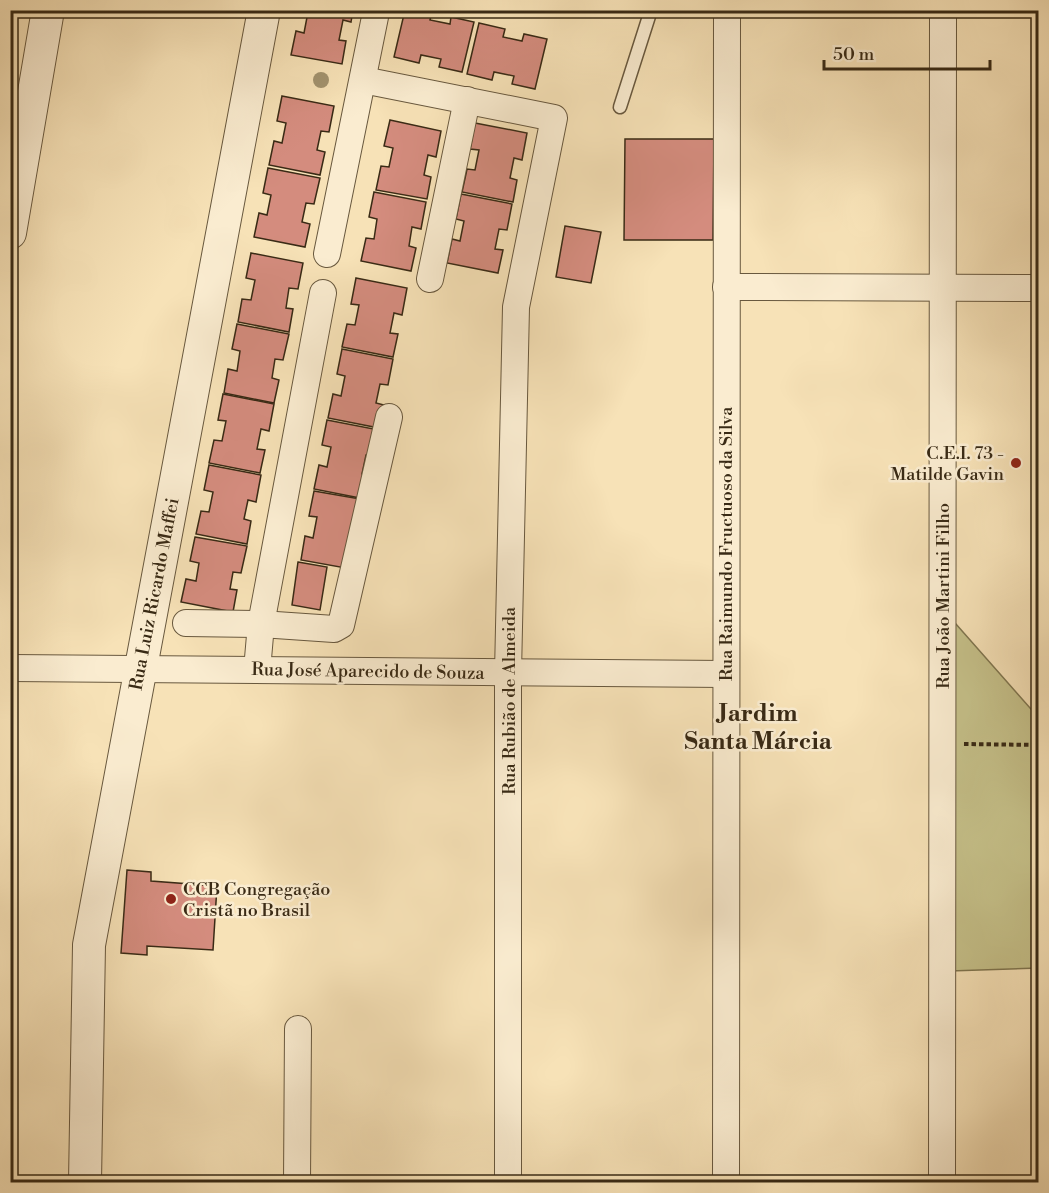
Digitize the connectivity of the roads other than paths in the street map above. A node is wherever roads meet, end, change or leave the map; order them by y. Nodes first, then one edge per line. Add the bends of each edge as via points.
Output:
1 (48, 10) edge
2 (264, 10) edge
3 (651, 10) edge
4 (943, 10) edge
5 (727, 13) dead end
6 (375, 17) dead end
7 (363, 80) junction
8 (467, 100) junction
9 (620, 107) dead end
10 (10, 233) edge
11 (327, 254) dead end
12 (430, 279) dead end
13 (726, 287) junction
14 (943, 288) junction
15 (1038, 288) edge
16 (323, 293) dead end
17 (389, 417) dead end
18 (186, 623) dead end
19 (261, 624) junction
20 (10, 668) edge
21 (139, 670) junction
22 (257, 670) junction
23 (508, 673) junction
24 (726, 675) junction
25 (298, 1029) dead end
26 (85, 1182) edge
27 (297, 1182) edge
28 (508, 1182) edge
29 (726, 1182) edge
30 (942, 1182) edge

1 - 10 street
2 - 21 street, Rua Luiz Ricardo Maffei
3 - 9 lane
4 - 14 street, Rua João Martini Filho
5 - 13 street, Rua Raimundo Fructuoso da Silva
6 - 7 street
7 - 8 street
7 - 11 street
8 - 12 street
8 - 23 street, Rua Rubião de Almeida via 554,118 516,307
13 - 14 street
13 - 24 street, Rua Raimundo Fructuoso da Silva
14 - 15 street
14 - 30 street, Rua João Martini Filho
16 - 19 street
17 - 19 street via 341,625 334,629
18 - 19 street
19 - 22 street
20 - 21 street, Rua José Aparecido de Souza
21 - 22 street, Rua José Aparecido de Souza
21 - 26 street, Rua Luiz Ricardo Maffei via 89,945
22 - 23 street, Rua José Aparecido de Souza
23 - 24 street, Rua José Aparecido de Souza
23 - 28 street, Rua Rubião de Almeida
24 - 29 street, Rua Raimundo Fructuoso da Silva
25 - 27 street

